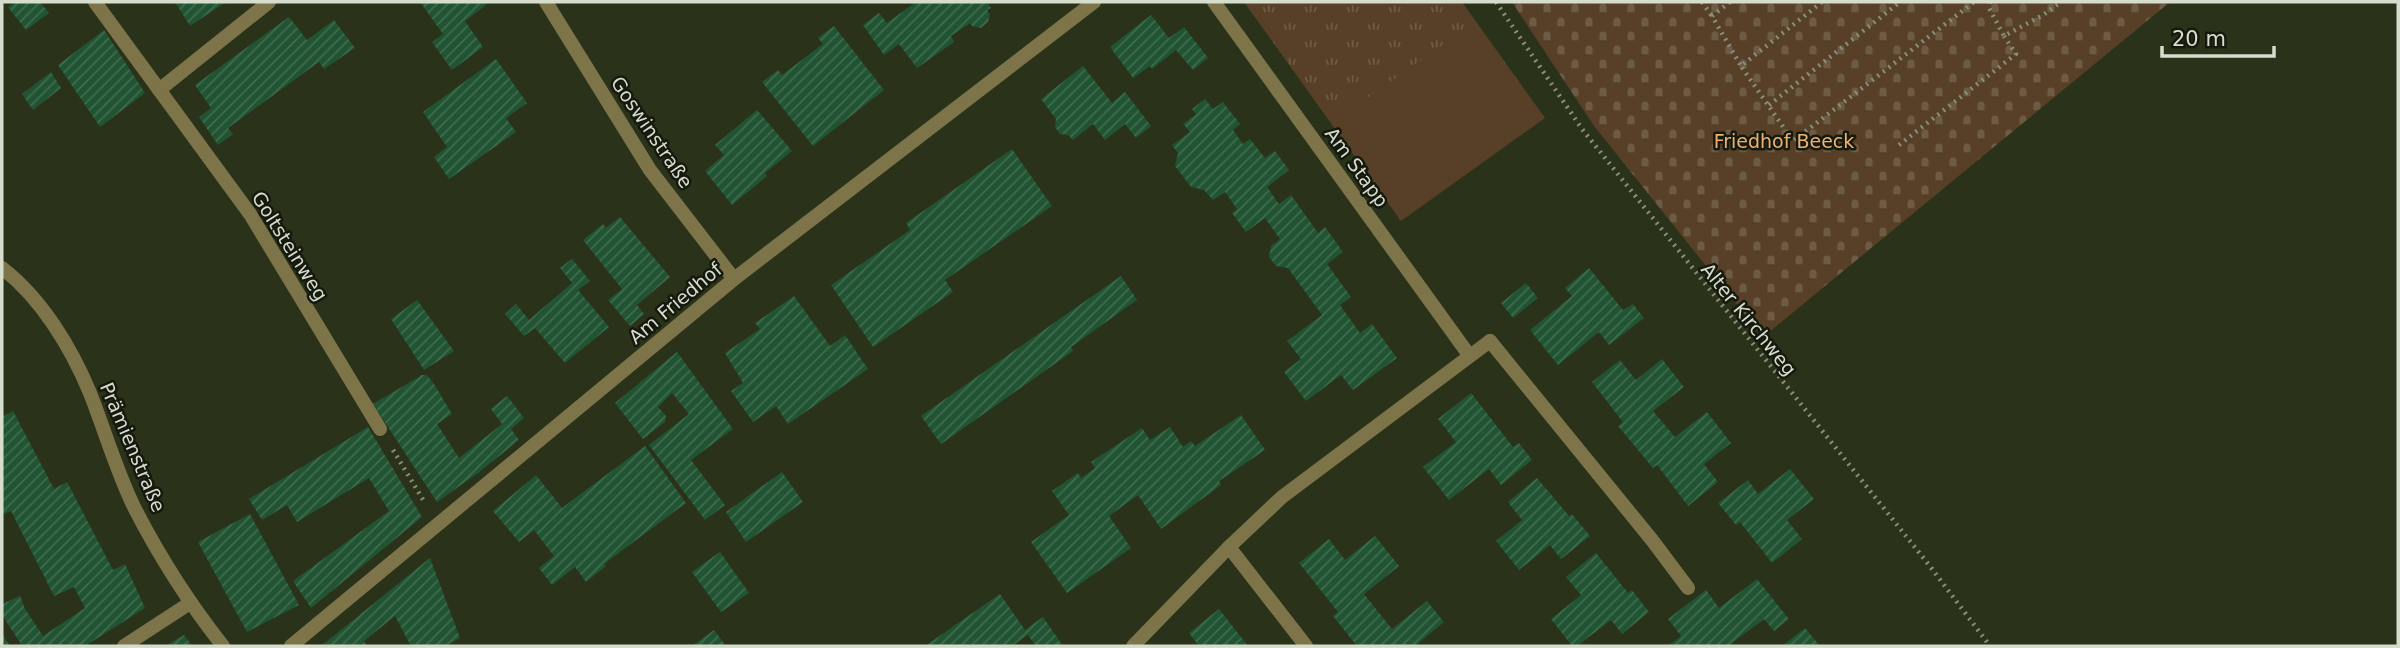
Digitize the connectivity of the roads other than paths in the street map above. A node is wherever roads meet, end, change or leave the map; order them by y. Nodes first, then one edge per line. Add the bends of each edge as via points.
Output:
1 (95, 2) edge
2 (269, 2) edge
3 (546, 2) edge
4 (1094, 2) edge
5 (1214, 2) edge
6 (159, 90) junction
7 (2, 268) edge
8 (734, 279) junction
9 (1469, 355) junction
10 (380, 429) road end
11 (1229, 547) junction
12 (1688, 588) dead end
13 (190, 603) junction
14 (124, 646) edge
15 (223, 646) edge
16 (291, 646) edge
17 (1133, 646) edge
18 (1306, 646) edge

1 - 6 street, Goltsteinweg
2 - 6 street
3 - 8 street, Goswinstraße via 650,170
4 - 8 street, Am Friedhof
5 - 9 street, Am Stapp
6 - 10 street, Goltsteinweg via 250,214
7 - 13 street, Prämienstraße via 18,280 55,327 89,392 134,507
8 - 16 street, Am Friedhof
9 - 11 street via 1282,497
9 - 12 street via 1490,341
11 - 17 street
11 - 18 street
13 - 14 street
13 - 15 street, Prämienstraße

